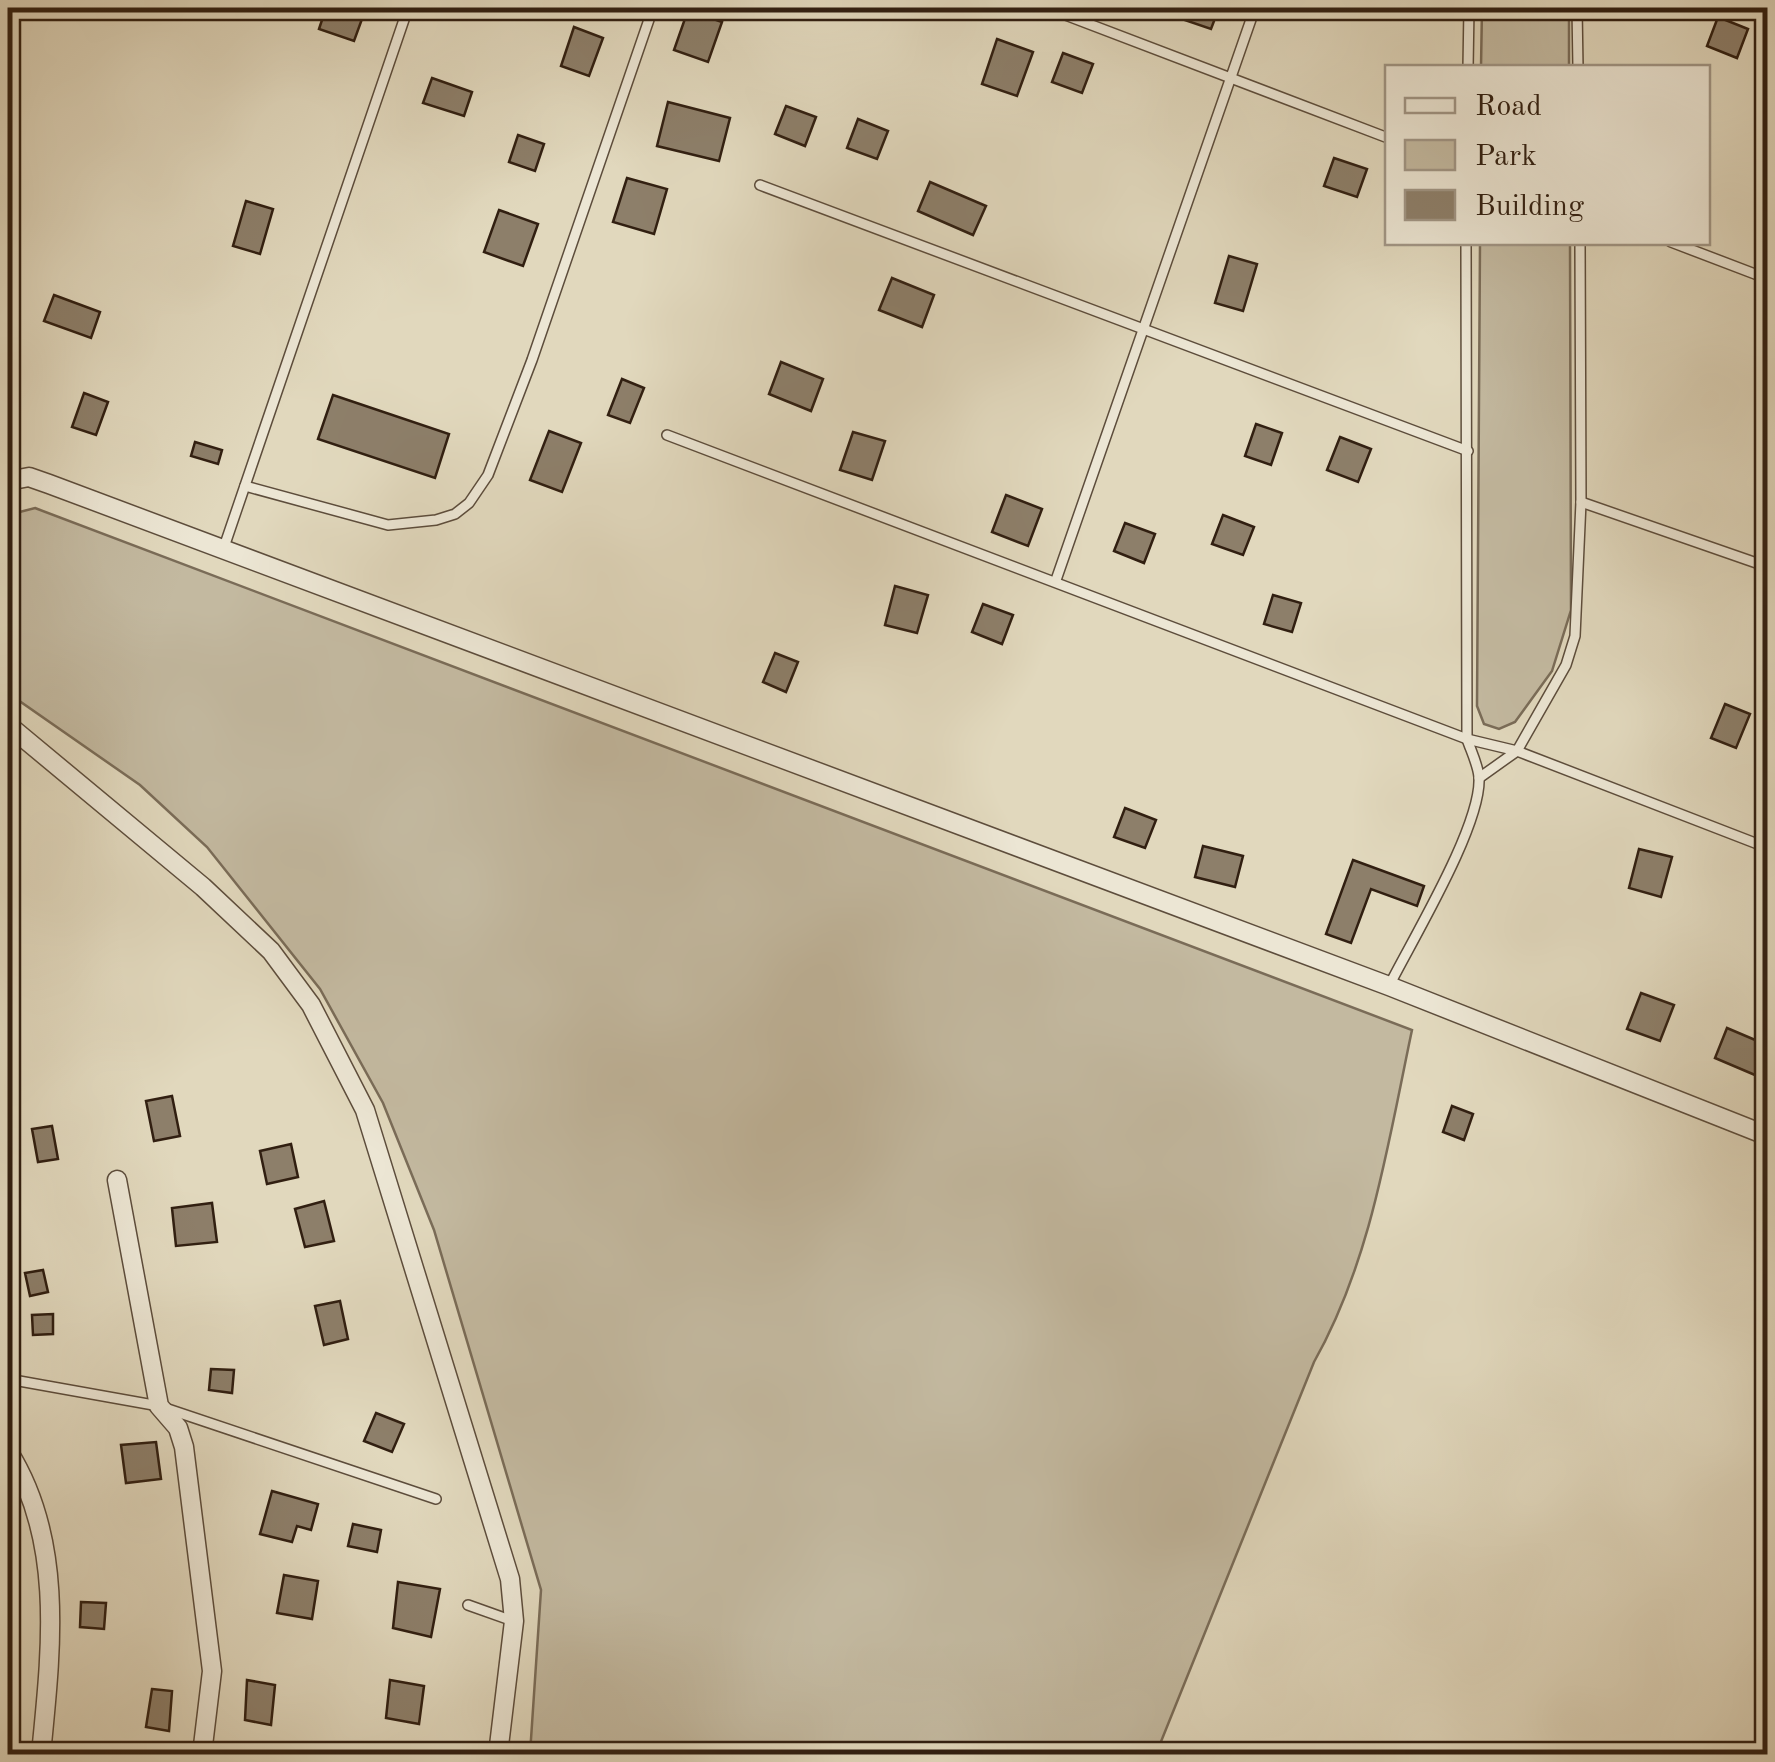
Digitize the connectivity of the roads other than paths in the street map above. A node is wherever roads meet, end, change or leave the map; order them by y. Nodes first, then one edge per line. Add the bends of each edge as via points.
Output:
1 (22, 8) edge
2 (408, 8) edge
3 (653, 8) edge
4 (1048, 8) edge
5 (1255, 8) edge
6 (1469, 8) edge
7 (1577, 8) edge
8 (8, 14) edge
9 (1468, 65) edge
10 (1578, 65) edge
11 (1229, 76) junction
12 (1385, 137) edge
13 (760, 186) dead end
14 (1466, 245) edge
15 (1580, 245) edge
16 (1679, 245) edge
17 (1768, 279) edge
18 (1140, 329) junction
19 (667, 435) dead end
20 (1468, 451) junction
21 (10, 476) edge
22 (245, 486) junction
23 (1581, 502) junction
24 (223, 550) junction
25 (1768, 567) edge
26 (1056, 580) junction
27 (8, 724) edge
28 (1467, 739) junction
29 (1516, 751) junction
30 (1479, 778) junction
31 (1768, 848) edge
32 (1388, 986) junction
33 (1768, 1136) edge
34 (117, 1180) dead end
35 (8, 1379) edge
36 (159, 1406) junction
37 (8, 1451) edge
38 (436, 1499) dead end
39 (468, 1605) dead end
40 (514, 1621) junction
41 (41, 1754) edge
42 (202, 1754) edge
43 (498, 1754) edge

1 - 8 lane
2 - 22 lane
3 - 22 lane via 532,360 488,475 469,503 436,520 388,525
4 - 11 lane
5 - 11 lane
6 - 9 lane
7 - 10 lane
11 - 12 lane
11 - 18 lane
13 - 18 lane
14 - 20 lane
15 - 23 lane
16 - 17 lane
18 - 20 lane
18 - 26 lane
19 - 26 lane
20 - 28 lane
21 - 24 street via 49,484
22 - 24 lane
23 - 25 lane
23 - 29 lane via 1574,636 1566,665
24 - 32 street
26 - 28 lane
27 - 40 street via 203,887 271,951 311,1005 365,1110 505,1558
28 - 29 lane
28 - 30 lane
29 - 30 lane
29 - 31 lane
30 - 32 lane via 1446,873
32 - 33 street
34 - 36 street
35 - 36 lane
36 - 38 lane
36 - 42 street via 184,1447 212,1671
37 - 41 street via 34,1502 48,1554
39 - 40 lane
40 - 43 street

